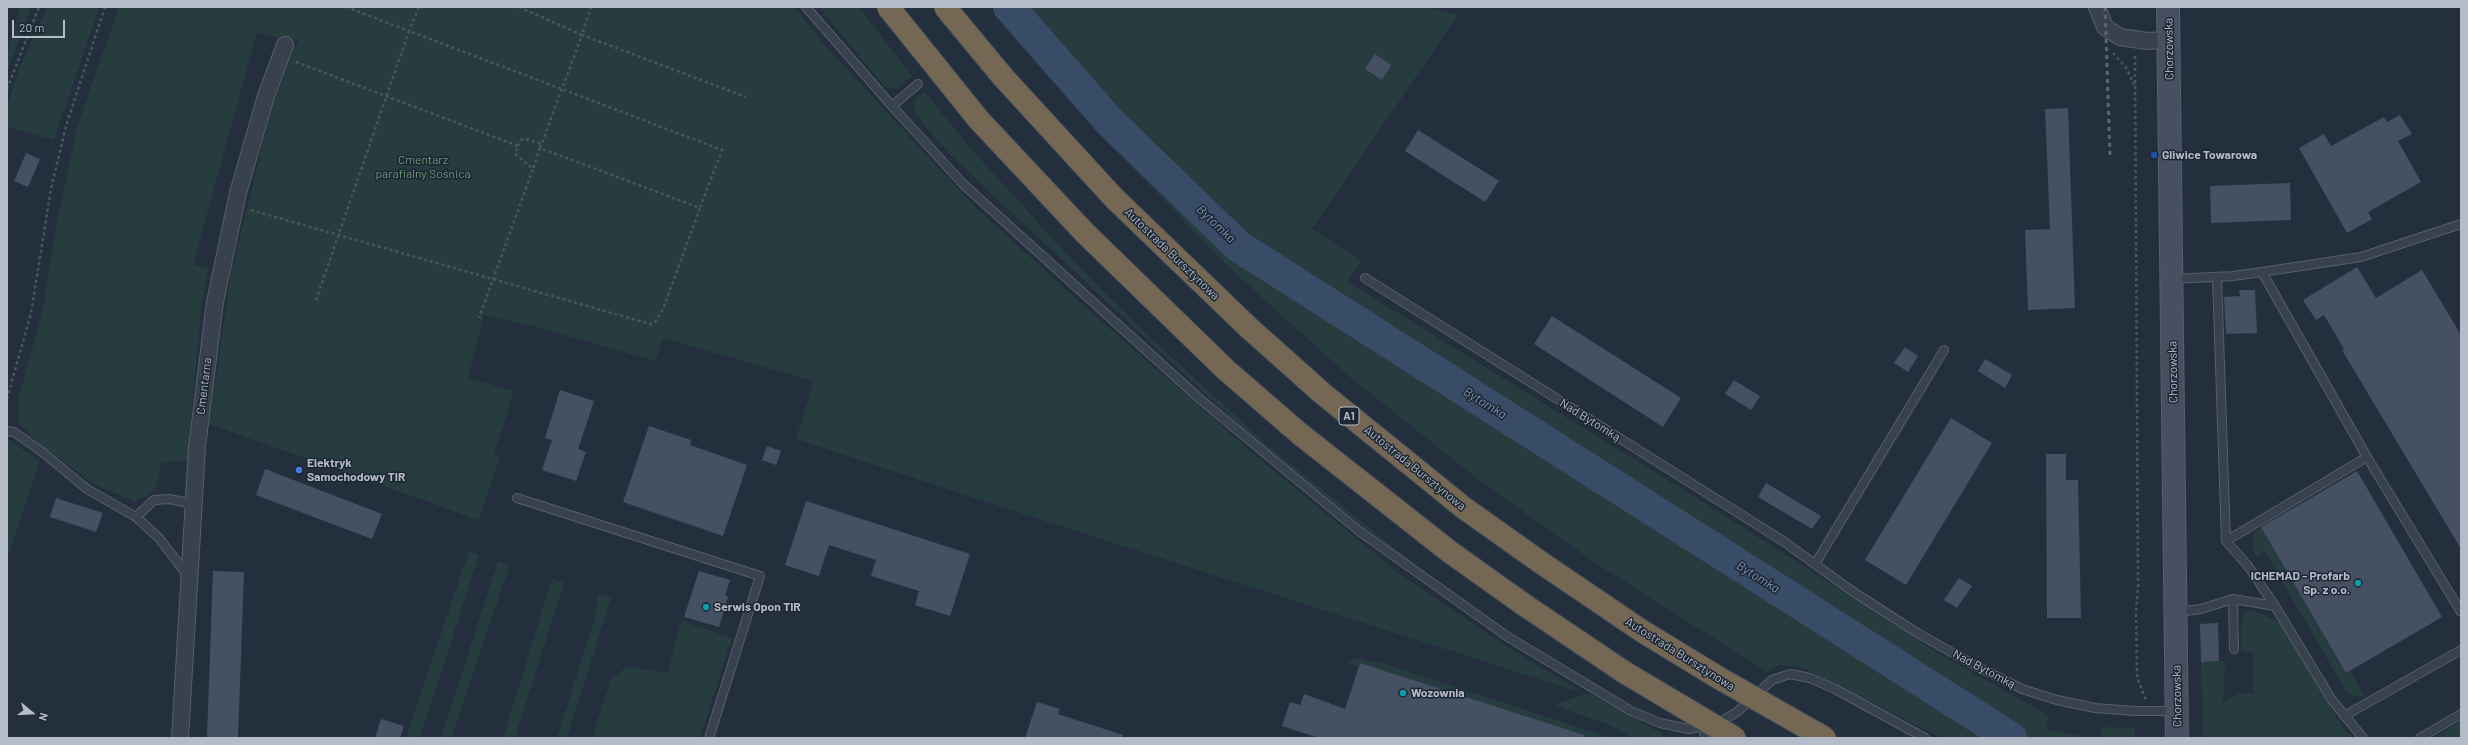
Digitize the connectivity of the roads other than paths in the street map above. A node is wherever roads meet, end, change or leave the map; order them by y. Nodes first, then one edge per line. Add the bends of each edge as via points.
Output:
1 (806, 7) edge
2 (888, 7) edge
3 (945, 7) edge
4 (2097, 7) edge
5 (2168, 7) edge
6 (2169, 40) junction
7 (283, 50) road end
8 (918, 84) dead end
9 (892, 106) junction
10 (2461, 224) edge
11 (2262, 272) junction
12 (2217, 277) junction
13 (1365, 278) dead end
14 (2172, 279) junction
15 (1944, 350) dead end
16 (7, 431) edge
17 (2368, 457) junction
18 (517, 498) dead end
19 (193, 507) junction
20 (136, 517) junction
21 (2226, 541) junction
22 (1814, 564) junction
23 (188, 576) junction
24 (2233, 599) junction
25 (2275, 606) junction
26 (2176, 612) junction
27 (2461, 612) edge
28 (2234, 649) dead end
29 (2461, 650) edge
30 (2461, 714) edge
31 (2344, 716) junction
32 (1703, 727) junction
33 (2177, 727) edge
34 (180, 738) edge
35 (709, 738) edge
36 (1705, 738) edge
37 (1735, 738) edge
38 (1825, 738) edge
39 (1925, 738) edge
40 (2362, 738) edge
41 (2420, 738) edge

1 - 9 lane
2 - 37 highway, bridge via 979,120 1085,233 1214,358 1300,434 1450,552 1523,604 1624,672
3 - 38 highway, Autostrada Bursztynowa / A1, bridge via 1003,77 1114,198 1231,311 1322,393 1464,508 1543,564 1642,631 1718,678
4 - 6 street via 2106,27 2120,37 2135,40
5 - 6 main road, Chorzowska
6 - 14 main road, Chorzowska
7 - 19 street, Cmentarna via 266,96 235,206 214,302 202,395
8 - 9 lane
9 - 32 lane via 963,184 1050,265 1200,400 1359,531 1508,637 1631,711 1660,723 1689,729
10 - 11 lane via 2361,257
11 - 12 lane
11 - 17 lane
12 - 14 lane
12 - 21 lane
13 - 22 lane, Nad Bytomką via 1783,541
14 - 26 main road, Chorzowska
15 - 22 lane
16 - 20 lane via 14,432 41,451 87,489
17 - 21 lane
17 - 27 lane
18 - 35 lane via 760,576
19 - 20 lane via 169,499 154,500
19 - 23 street, Cmentarna
20 - 23 lane via 159,538
21 - 25 lane via 2248,566
22 - 33 lane, Nad Bytomką via 1919,634 2022,689 2095,708 2150,711
23 - 34 street, Cmentarna
24 - 25 lane
24 - 26 lane via 2201,609
24 - 28 lane
25 - 31 lane
26 - 33 main road, Chorzowska
29 - 31 lane
30 - 41 lane
31 - 40 lane
32 - 36 lane
32 - 39 lane via 1715,725 1738,712 1772,680 1790,674 1810,678 1835,689

